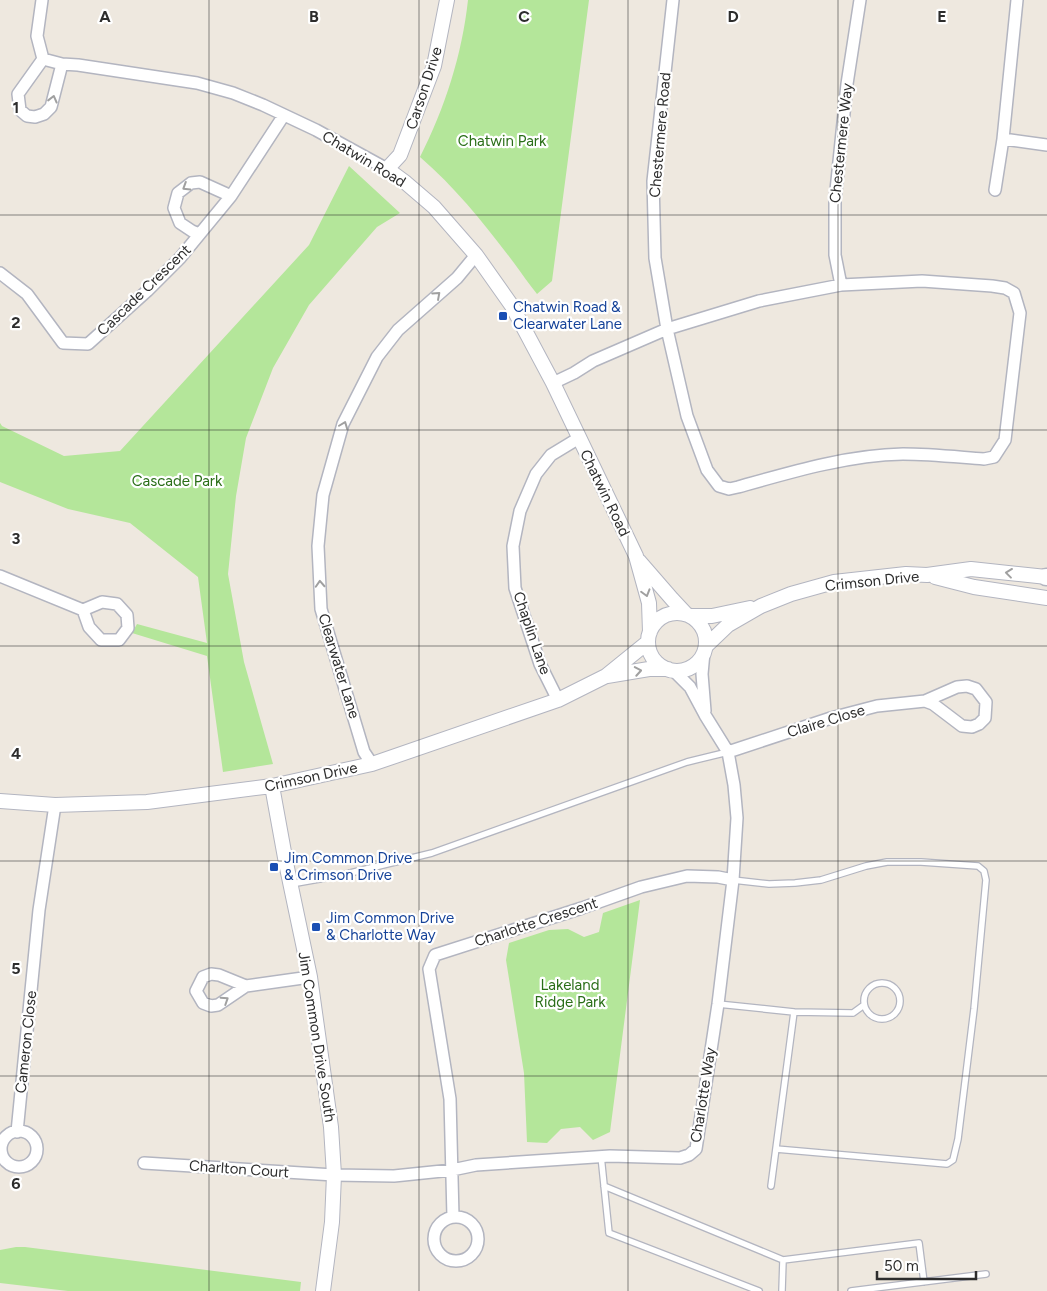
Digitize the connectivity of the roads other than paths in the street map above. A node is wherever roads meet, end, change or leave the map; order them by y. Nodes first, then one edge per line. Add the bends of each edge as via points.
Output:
1 (42, 0) edge
2 (447, 0) edge
3 (673, 0) edge
4 (860, 0) edge
5 (1017, 0) edge
6 (44, 58) junction
7 (62, 64) junction
8 (284, 115) junction
9 (1003, 139) junction
10 (1047, 145) edge
11 (387, 169) junction
12 (995, 190) dead end
13 (231, 196) junction
14 (199, 234) junction
15 (476, 256) junction
16 (0, 273) edge
17 (840, 285) junction
18 (667, 329) junction
19 (553, 383) junction
20 (579, 438) junction
21 (636, 556) junction
22 (927, 575) junction
23 (0, 576) edge
24 (1047, 577) edge
25 (1047, 598) edge
26 (761, 606) junction
27 (83, 610) dead end
28 (689, 615) junction
29 (649, 637) junction
30 (705, 649) junction
31 (671, 670) junction
32 (606, 676) junction
33 (558, 700) junction
34 (925, 701) junction
35 (705, 715) junction
36 (728, 752) junction
37 (372, 764) junction
38 (272, 786) junction
39 (0, 801) edge
40 (54, 805) junction
41 (733, 880) junction
42 (291, 884) junction
43 (310, 977) junction
44 (246, 986) dead end
45 (718, 1004) junction
46 (864, 1005) junction
47 (794, 1012) junction
48 (17, 1132) dead end
49 (776, 1148) junction
50 (601, 1156) junction
51 (144, 1163) dead end
52 (452, 1170) junction
53 (334, 1175) junction
54 (604, 1186) junction
55 (771, 1186) dead end
56 (453, 1217) dead end
57 (783, 1260) junction
58 (986, 1274) dead end
59 (924, 1282) junction
60 (323, 1291) edge
61 (760, 1291) edge
62 (782, 1291) edge
63 (851, 1291) edge

1 - 6 street via 38,36
2 - 11 street, Carson Drive via 434,66 400,155
3 - 18 street, Chestermere Road via 652,181 655,258
4 - 17 street, Chestermere Way via 835,200 835,255
5 - 9 street
6 - 7 street, Chatwin Road
6 -> 7 street via 18,94 20,110 27,116 44,114 51,107
7 - 8 street, Chatwin Road via 197,83 233,93
8 - 11 street, Chatwin Road
8 - 13 street, Cascade Crescent
9 - 10 street
9 - 12 street
11 - 15 street, Chatwin Road via 434,207
13 - 14 street, Cascade Crescent
13 -> 14 street, Cascade Crescent via 200,182 191,183 178,193 174,208 180,223
14 - 16 street, Cascade Crescent via 147,291 88,344 64,343 27,294
15 - 19 street, Chatwin Road via 512,306
37 -> 15 street, Clearwater Lane via 364,752 321,609 318,546 323,495 343,424 377,357 398,330 457,278
17 - 18 street via 759,301
17 - 18 street, Chestermere Road via 922,281 992,286 1014,293 1020,313 1009,411 1005,440 994,457 903,454 863,458 801,469 729,489 719,486 707,470 688,416
18 - 19 street via 593,361
19 - 20 street, Chatwin Road
20 - 21 street, Chatwin Road
20 - 33 street, Chaplin Lane via 551,455 536,474 520,511 513,546 515,588 540,664
21 - 28 street, Chatwin Road
21 -> 29 street, Chatwin Road via 649,603
24 -> 22 street, Crimson Drive via 971,569
22 - 25 street, Crimson Drive via 974,587
22 - 26 street, Crimson Drive via 906,574 834,582
23 - 27 street
26 - 28 street, Crimson Drive via 712,616
26 - 30 street, Crimson Drive via 728,625
28 - 29 street via 678,612 661,618 654,624
28 - 30 street via 703,629
29 - 31 street via 654,659
29 - 32 street, Crimson Drive
30 - 31 street via 692,667
30 - 35 street via 702,674
32 -> 31 street, Crimson Drive via 649,669
31 - 35 street via 690,687
32 - 33 street, Crimson Drive
33 - 37 street, Crimson Drive
34 - 34 street, Claire Close via 962,726 972,727 985,718 986,702 976,689 966,686
34 - 36 street, Claire Close via 877,706
35 - 36 street, Charlotte Way
36 - 41 street, Charlotte Way via 738,818
36 - 42 lane via 687,762 432,853
37 - 38 street, Crimson Drive
38 - 40 street, Crimson Drive via 147,802
38 - 42 street, Jim Common Drive South
39 - 40 street, Crimson Drive
40 - 48 street, Cameron Close via 39,910
41 - 45 street, Charlotte Way
41 - 49 lane via 795,883 821,880 887,862 921,862 978,866 986,880 974,1009 953,1160 947,1164
41 - 52 street, Charlotte Crescent via 687,876 641,886 435,955 429,969 450,1099
42 - 43 street, Jim Common Drive South
43 - 44 street
43 - 53 street, Jim Common Drive South via 329,1103
45 - 47 lane
45 - 50 street, Charlotte Way via 696,1149 680,1158
46 - 46 lane via 876,1019 888,1019 898,1012 900,994 892,985 880,982 869,988
46 - 47 lane via 852,1013
47 - 49 lane
49 - 55 lane
50 - 52 street, Charlotte Way via 476,1165
50 - 54 lane
51 - 53 street, Charlton Court
52 - 53 street, Charlotte Way via 394,1176
52 - 56 street, Charlotte Crescent
53 - 60 street, Jim Common Drive South
54 - 57 lane
54 - 61 lane via 609,1233
57 - 59 lane via 920,1243
57 - 62 lane
58 - 59 lane
59 - 63 lane

